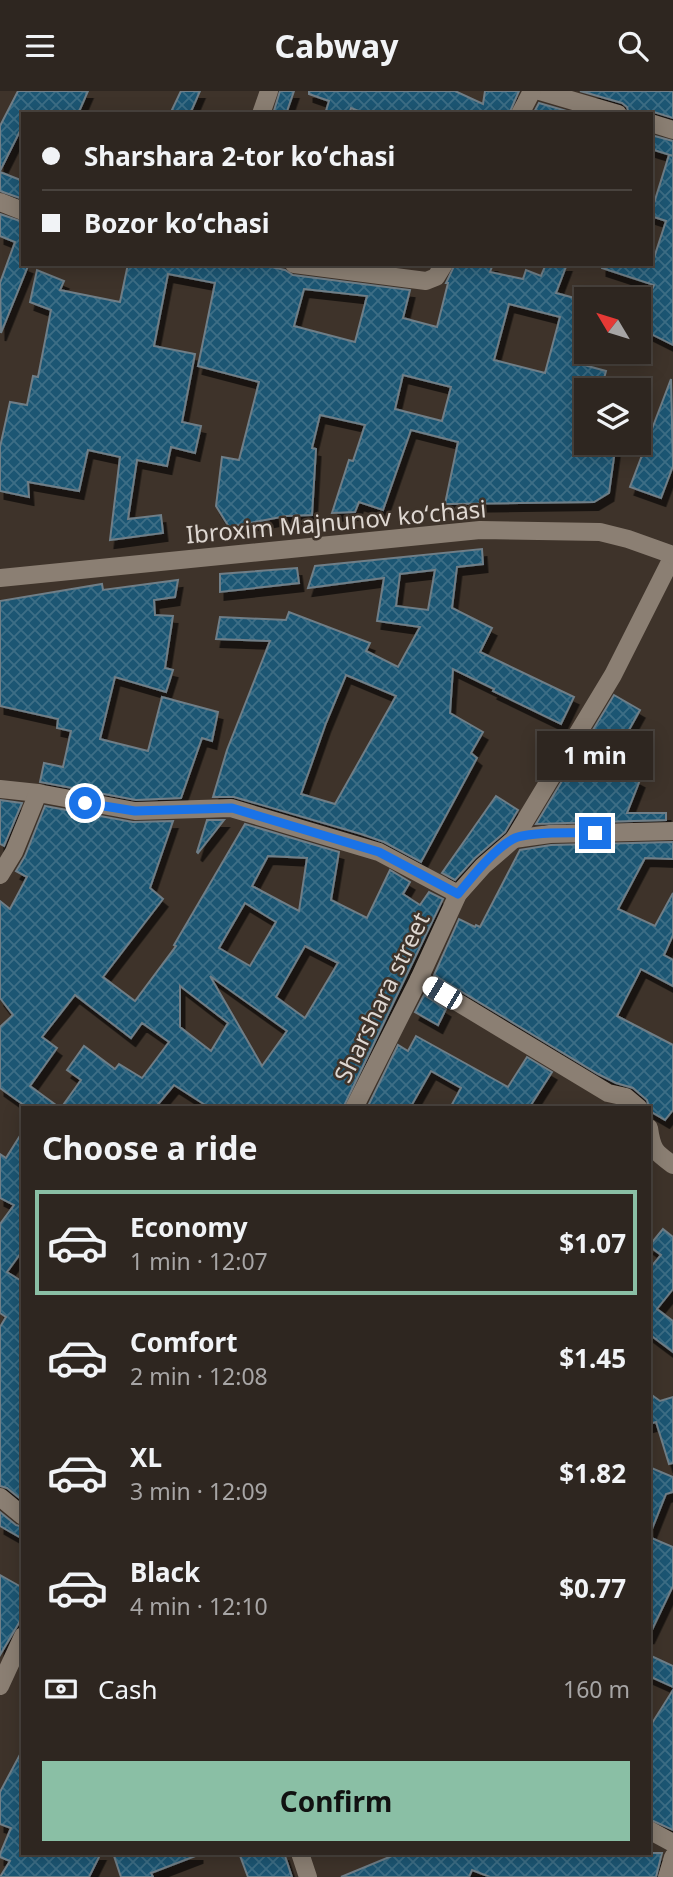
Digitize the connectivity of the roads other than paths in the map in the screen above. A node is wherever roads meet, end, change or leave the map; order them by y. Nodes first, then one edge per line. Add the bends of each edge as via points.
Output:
1 (269, 91) edge
2 (532, 91) edge
3 (540, 91) edge
4 (262, 112) edge
5 (521, 112) edge
6 (611, 112) edge
7 (653, 124) edge
8 (673, 130) edge
9 (0, 202) edge
10 (21, 210) edge
11 (309, 266) edge
12 (443, 266) edge
13 (673, 555) edge
14 (0, 578) edge
15 (0, 789) edge
16 (38, 793) junction
17 (673, 831) edge
18 (514, 839) junction
19 (0, 875) edge
20 (458, 894) junction
21 (419, 979) junction
22 (355, 1106) edge
23 (637, 1106) edge
24 (651, 1145) edge
25 (673, 1165) edge
26 (0, 1497) edge
27 (21, 1514) edge
28 (21, 1640) edge
29 (0, 1686) edge
30 (651, 1831) edge
31 (673, 1843) edge
32 (301, 1855) edge
33 (673, 1857) edge
34 (308, 1877) edge
35 (667, 1877) edge

1 - 4 street
2 - 5 street
3 - 6 street
7 - 8 street
9 - 10 street
11 - 12 street via 425,281 436,277
13 - 14 street, Ibroxim Majnunov koʻchasi via 600,532 480,530
13 - 18 street, Sharshara street via 613,675
15 - 16 street
16 - 19 street
16 - 20 street via 135,811 232,808 379,852
17 - 18 street
18 - 20 street, Sharshara street
20 - 21 street, Sharshara street
21 - 22 street, Sharshara street
21 - 23 street
24 - 25 street
26 - 27 street
28 - 29 street
30 - 31 street
32 - 34 street
33 - 35 street

